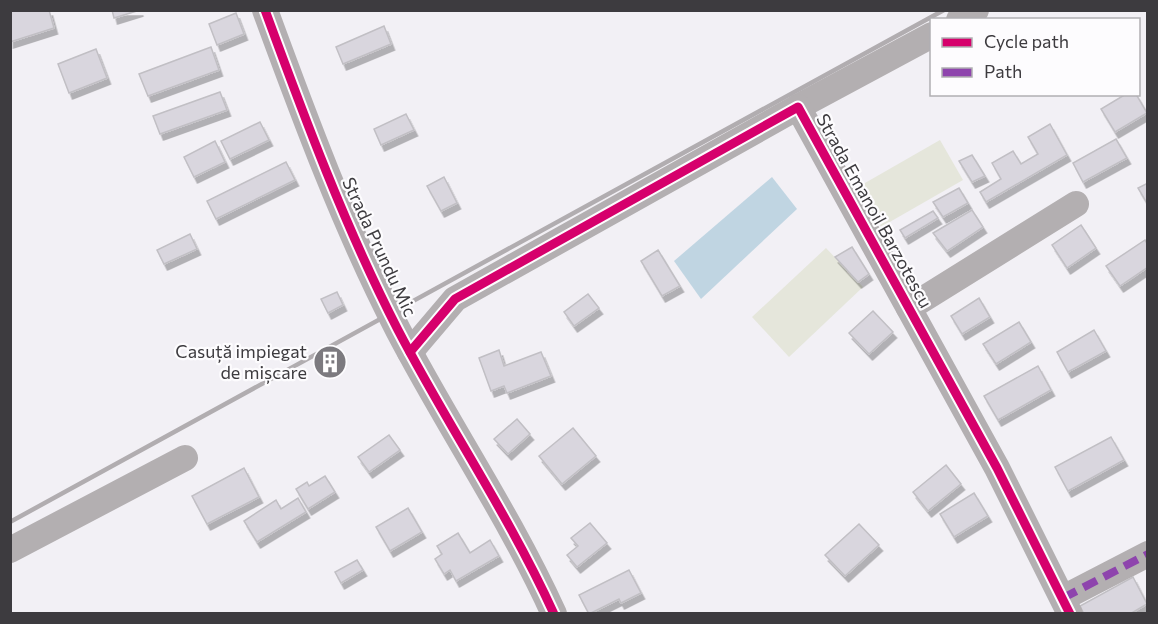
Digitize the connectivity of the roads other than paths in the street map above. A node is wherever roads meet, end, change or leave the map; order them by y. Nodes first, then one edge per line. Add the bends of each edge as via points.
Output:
1 (265, 10) edge
2 (976, 10) edge
3 (962, 18) edge
4 (930, 36) edge
5 (798, 106) junction
6 (1076, 204) dead end
7 (909, 308) junction
8 (410, 352) junction
9 (185, 458) dead end
10 (10, 550) edge
11 (1148, 554) edge
12 (1066, 606) edge
13 (554, 614) edge

1 - 8 street, Strada Prundu Mic via 350,231
2 - 3 street
4 - 5 street
5 - 7 street, Strada Emanoil Barzotescu
5 - 8 street, Strada Emanoil Barzotescu via 455,299
6 - 7 street
7 - 12 street, Strada Emanoil Barzotescu via 997,468
8 - 13 street, Strada Prundu Mic via 511,528
9 - 10 street
11 - 12 street

